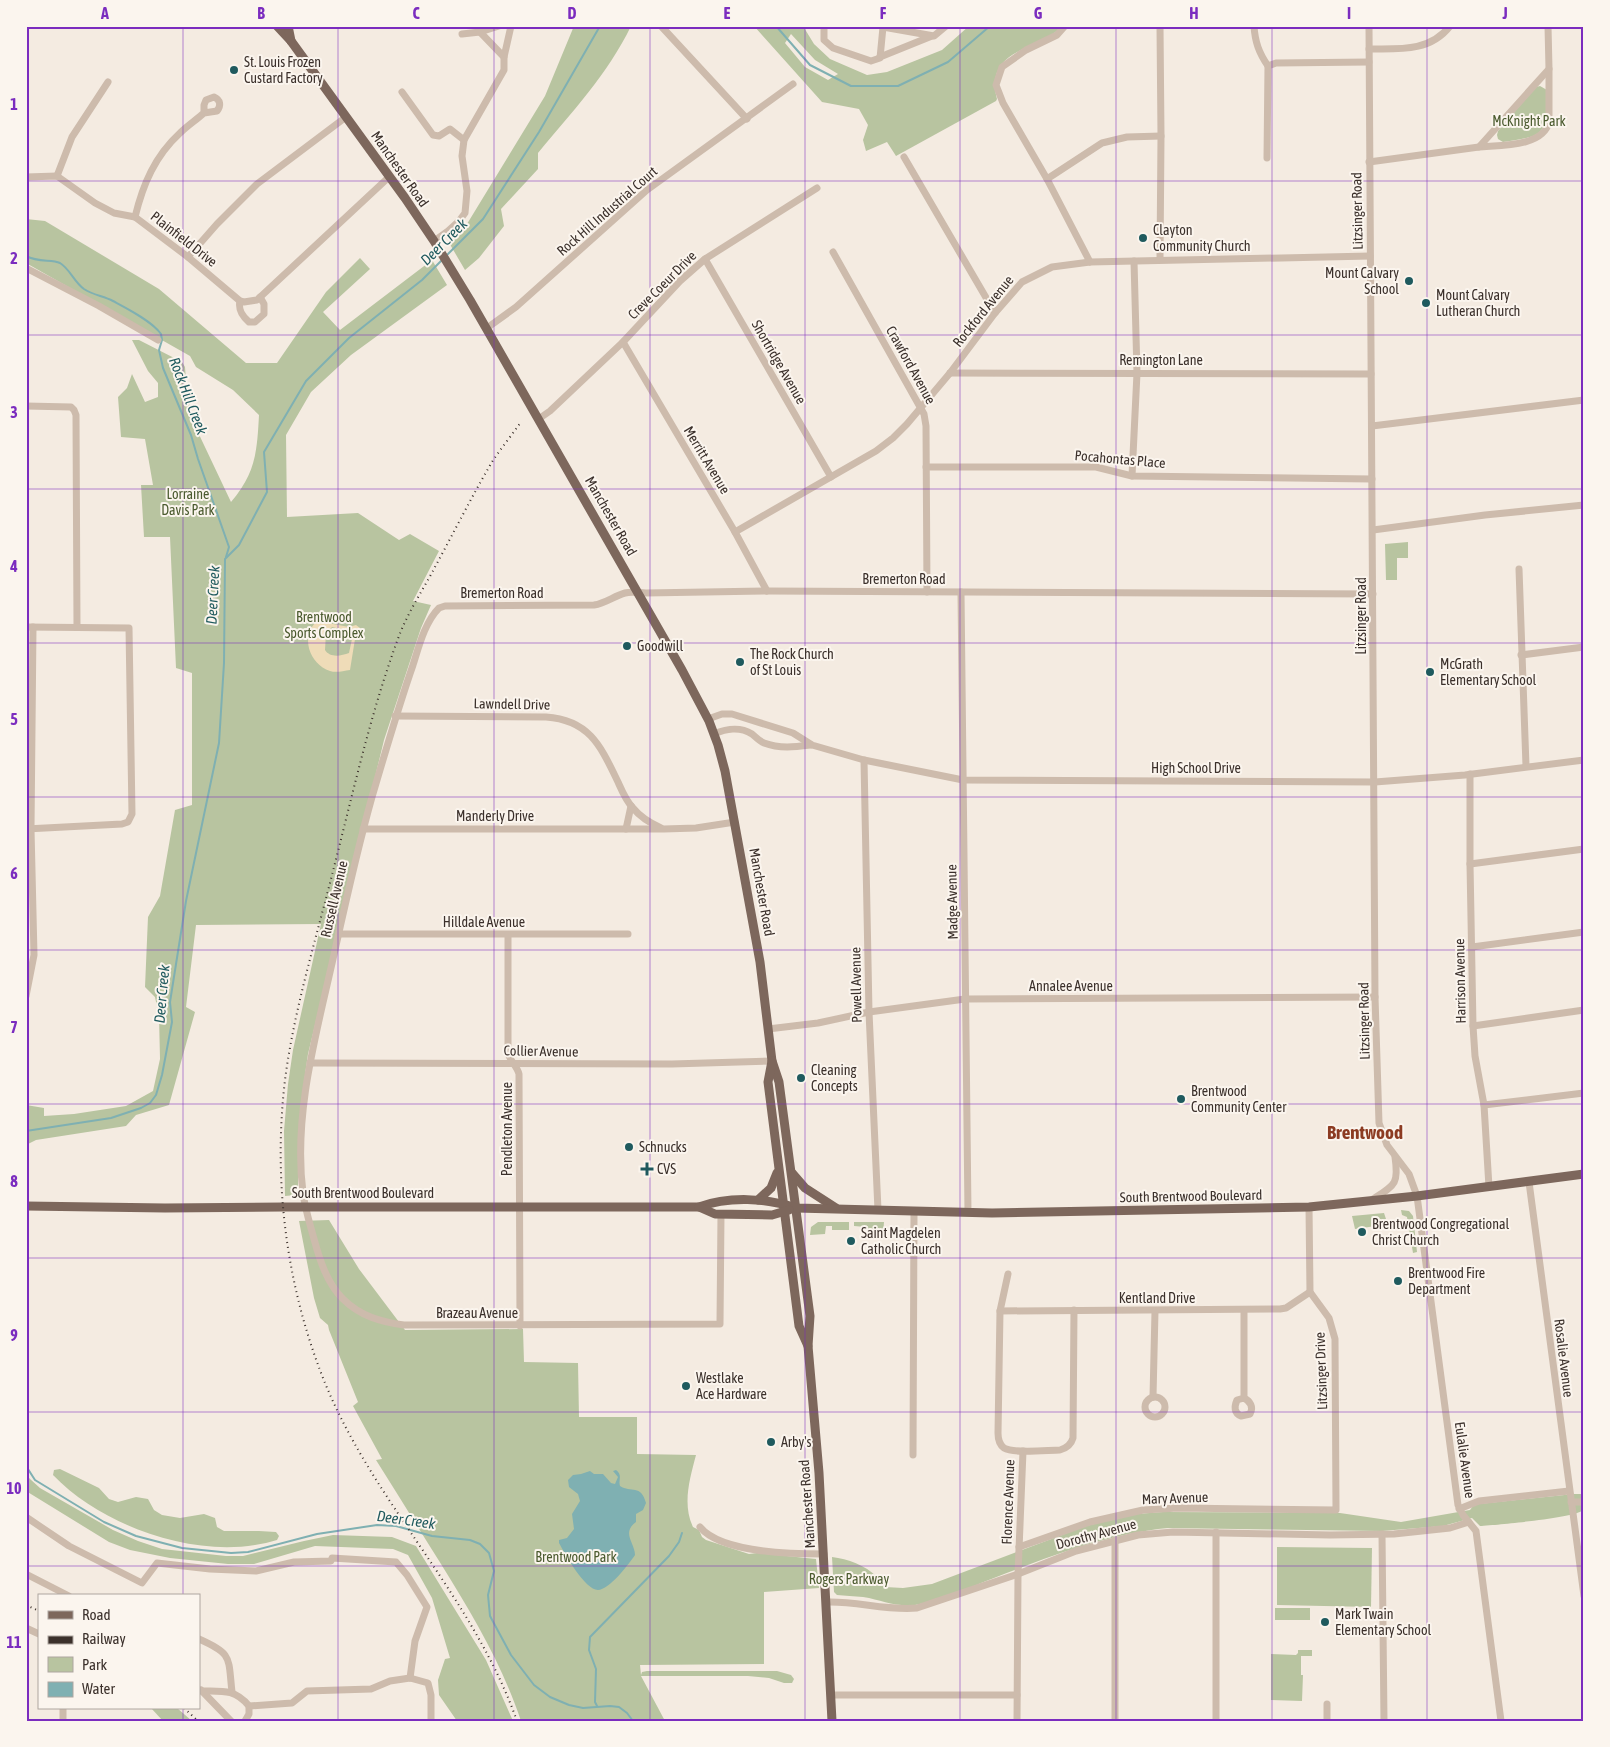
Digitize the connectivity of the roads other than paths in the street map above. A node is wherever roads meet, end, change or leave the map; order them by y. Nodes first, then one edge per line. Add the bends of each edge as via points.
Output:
1 (277, 26) edge
2 (288, 26) edge
3 (499, 26) edge
4 (511, 26) edge
5 (661, 26) edge
6 (824, 26) edge
7 (946, 26) edge
8 (1065, 26) edge
9 (1160, 26) edge
10 (1254, 26) edge
11 (1369, 26) edge
12 (1450, 26) edge
13 (1548, 26) edge
14 (480, 32) junction
15 (462, 34) dead end
16 (932, 36) junction
17 (291, 41) junction
18 (1369, 49) junction
19 (504, 57) junction
20 (880, 57) junction
21 (1369, 62) junction
22 (1268, 66) junction
23 (1549, 69) junction
24 (108, 82) dead end
25 (793, 84) dead end
26 (402, 92) dead end
27 (204, 113) dead end
28 (346, 117) junction
29 (747, 118) junction
30 (1161, 136) junction
31 (464, 140) junction
32 (1479, 147) junction
33 (904, 157) dead end
34 (1267, 158) dead end
35 (1370, 162) junction
36 (57, 176) junction
37 (389, 176) junction
38 (26, 177) edge
39 (1047, 179) junction
40 (817, 188) dead end
41 (135, 216) junction
42 (436, 244) junction
43 (833, 252) dead end
44 (1370, 256) junction
45 (188, 257) junction
46 (705, 259) junction
47 (1160, 259) junction
48 (1134, 260) junction
49 (1090, 262) junction
50 (26, 268) edge
51 (258, 298) junction
52 (240, 301) junction
53 (995, 313) junction
54 (487, 328) junction
55 (158, 340) dead end
56 (623, 342) junction
57 (950, 373) junction
58 (1137, 373) junction
59 (1371, 374) junction
60 (1584, 400) edge
61 (26, 406) edge
62 (921, 407) junction
63 (540, 418) junction
64 (1372, 426) junction
65 (926, 466) junction
66 (1132, 476) junction
67 (831, 477) junction
68 (1372, 479) junction
69 (1584, 505) edge
70 (1373, 530) junction
71 (735, 532) junction
72 (1520, 569) dead end
73 (768, 591) junction
74 (927, 592) junction
75 (961, 592) junction
76 (639, 593) junction
77 (1373, 594) junction
78 (439, 608) joint
79 (29, 627) edge
80 (77, 627) junction
81 (1584, 647) edge
82 (1521, 655) junction
83 (395, 716) junction
84 (708, 719) junction
85 (29, 732) edge
86 (714, 734) junction
87 (812, 745) junction
88 (864, 760) junction
89 (1584, 760) edge
90 (1526, 766) junction
91 (1470, 774) junction
92 (963, 780) junction
93 (1374, 782) junction
94 (631, 806) junction
95 (735, 822) junction
96 (29, 829) edge
97 (363, 829) junction
98 (626, 829) junction
99 (664, 829) junction
100 (1584, 849) edge
101 (1470, 864) junction
102 (1584, 932) edge
103 (338, 934) junction
104 (628, 934) dead end
105 (508, 935) junction
106 (1472, 947) junction
107 (26, 996) edge
108 (1376, 997) junction
109 (965, 999) junction
110 (1584, 1010) edge
111 (869, 1012) junction
112 (1473, 1026) junction
113 (768, 1030) junction
114 (772, 1061) junction
115 (310, 1062) junction
116 (513, 1062) junction
117 (1584, 1093) edge
118 (1484, 1105) junction
119 (1395, 1157) junction
120 (778, 1168) junction
121 (791, 1172) junction
122 (1584, 1174) edge
123 (1529, 1182) junction
124 (1489, 1187) junction
125 (1417, 1196) junction
126 (758, 1200) junction
127 (1371, 1201) junction
128 (26, 1206) edge
129 (305, 1206) junction
130 (520, 1206) junction
131 (699, 1207) junction
132 (1309, 1207) junction
133 (784, 1208) junction
134 (796, 1208) junction
135 (838, 1209) junction
136 (878, 1210) junction
137 (914, 1211) junction
138 (968, 1212) junction
139 (720, 1214) junction
140 (1008, 1274) dead end
141 (1310, 1292) junction
142 (1074, 1310) junction
143 (1155, 1310) junction
144 (1244, 1310) junction
145 (1000, 1311) junction
146 (520, 1326) junction
147 (808, 1346) junction
148 (1153, 1397) dead end
149 (1244, 1398) dead end
150 (1023, 1451) junction
151 (913, 1455) dead end
152 (1569, 1491) junction
153 (1571, 1502) junction
154 (1584, 1502) edge
155 (1459, 1509) junction
156 (1336, 1510) joint
157 (26, 1517) edge
158 (1469, 1522) junction
159 (700, 1528) dead end
160 (1216, 1532) junction
161 (1382, 1534) junction
162 (1115, 1540) junction
163 (1019, 1547) junction
164 (824, 1554) junction
165 (26, 1574) edge
166 (1018, 1574) junction
167 (65, 1594) edge
168 (1584, 1596) edge
169 (827, 1602) junction
170 (26, 1628) edge
171 (38, 1634) edge
172 (200, 1639) edge
173 (410, 1678) junction
174 (200, 1689) edge
175 (232, 1692) junction
176 (1017, 1694) junction
177 (831, 1695) junction
178 (1327, 1704) dead end
179 (249, 1706) junction
180 (231, 1721) edge
181 (245, 1721) edge
182 (431, 1721) edge
183 (832, 1721) edge
184 (1017, 1721) edge
185 (1115, 1721) edge
186 (1216, 1721) edge
187 (1327, 1721) edge
188 (1384, 1721) edge
189 (1502, 1721) edge

1 - 17 main road, Manchester Road
2 - 17 main road, Manchester Road
3 - 14 street
4 - 19 street
5 - 29 street
6 - 20 street via 824,40 833,48 871,61
7 - 16 street
8 - 39 street via 1057,35 1026,50 1002,67 996,85 1003,104
9 - 30 street
10 - 22 street via 1260,56
11 - 18 street, Litzsinger Road
12 - 18 street via 1427,45 1406,49
13 - 23 street
14 - 15 street
14 - 19 street
16 - 20 street
16 - 20 street via 883,27
17 - 28 main road, Manchester Road
18 - 21 street, Litzsinger Road
19 - 31 street via 504,70
21 - 22 street via 1276,63
21 - 35 street, Litzsinger Road
22 - 34 street
23 - 32 street
23 - 32 street via 1547,130 1532,141
24 - 36 street via 72,137
25 - 29 street, Rock Hill Industrial Court
26 - 31 street via 433,135 439,136 450,129
27 - 41 street via 180,133 155,162 141,192
28 - 37 main road, Manchester Road
28 - 45 street via 257,184
29 - 54 street, Rock Hill Industrial Court via 647,190 516,307
30 - 39 street via 1126,137 1102,143
30 - 47 street
31 - 42 street via 465,213
32 - 35 street
33 - 53 street
35 - 44 street, Litzsinger Road
36 - 38 street
36 - 41 street, Plainfield Drive via 114,213
37 - 42 main road, Manchester Road
37 - 51 street
39 - 49 street
40 - 46 street, Creve Coeur Drive
41 - 45 street, Plainfield Drive
42 - 54 main road, Manchester Road
43 - 62 street, Crawford Avenue
44 - 47 street, Rockford Avenue
44 - 59 street, Litzsinger Road
45 - 52 street, Plainfield Drive
46 - 56 street, Creve Coeur Drive
46 - 67 street, Shortridge Avenue
47 - 48 street, Rockford Avenue
48 - 49 street, Rockford Avenue
48 - 58 street
49 - 53 street, Rockford Avenue via 1052,267 1022,282
50 - 55 street
51 - 52 street
51 - 52 street, Plainfield Drive via 264,304 264,314 255,322 244,318
53 - 57 street, Rockford Avenue
54 - 63 main road, Manchester Road
56 - 63 street, Creve Coeur Drive
56 - 71 street, Merritt Avenue
57 - 58 street, Remington Lane
57 - 62 street, Rockford Avenue
58 - 59 street, Remington Lane
58 - 66 street
59 - 64 street, Litzsinger Road
60 - 64 street
61 - 80 street via 71,408 76,415
62 - 65 street, Crawford Avenue via 926,421
62 - 67 street, Rockford Avenue via 882,447
63 - 76 main road, Manchester Road
64 - 68 street, Litzsinger Road
65 - 66 street, Pocahontas Place via 1096,467
65 - 74 street, Crawford Avenue
66 - 68 street, Pocahontas Place
67 - 71 street, Rockford Avenue
68 - 70 street, Litzsinger Road
69 - 70 street via 1485,514
70 - 77 street, Litzsinger Road
71 - 73 street, Merritt Avenue
72 - 82 street
73 - 74 street, Bremerton Road
73 - 76 street, Bremerton Road
74 - 75 street, Bremerton Road
75 - 77 street, Bremerton Road
75 - 92 street, Madge Avenue
76 - 78 street, Bremerton Road via 626,592 594,605
76 - 84 main road, Manchester Road
77 - 93 street, Litzsinger Road
78 - 83 street, Russell Avenue via 421,642
79 - 80 street
79 - 85 street
80 - 96 street via 129,628 132,814 128,822 122,824
81 - 82 street
82 - 90 street
83 - 94 street, Lawndell Drive via 546,717 569,721 585,731 601,749
83 - 97 street, Russell Avenue
84 - 86 main road, Manchester Road
84 - 87 street, High School Drive via 732,714 793,733
85 - 96 street
86 - 87 street, High School Drive via 736,729 778,747
86 - 95 main road, Manchester Road
87 - 88 street, High School Drive
88 - 92 street, High School Drive
88 - 111 street, Powell Avenue
89 - 90 street, High School Drive
90 - 91 street, High School Drive
91 - 93 street, High School Drive
91 - 101 street, Harrison Avenue
92 - 93 street, High School Drive
92 - 109 street, Madge Avenue
93 - 108 street, Litzsinger Road
94 - 98 street
94 - 99 street, Lawndell Drive via 643,818
95 - 99 street, Manderly Drive
95 - 113 main road, Manchester Road via 761,968
96 - 107 street via 34,955
97 - 98 street, Manderly Drive
97 - 103 street, Russell Avenue
98 - 99 street, Manderly Drive
100 - 101 street
101 - 106 street, Harrison Avenue
102 - 106 street
103 - 105 street, Hilldale Avenue
103 - 115 street, Russell Avenue
104 - 105 street, Hilldale Avenue
105 - 116 street, Pendleton Avenue via 508,1054
106 - 112 street, Harrison Avenue
108 - 109 street, Annalee Avenue
108 - 119 street, Litzsinger Road via 1379,1123
109 - 111 street, Annalee Avenue
109 - 138 street, Madge Avenue
110 - 112 street
111 - 113 street, Annalee Avenue
111 - 136 street, Powell Avenue
112 - 118 street, Harrison Avenue
113 - 114 main road, Manchester Road
114 - 116 street, Collier Avenue via 663,1064
114 - 120 main road, Manchester Road via 768,1082
114 - 121 main road, Manchester Road via 780,1082
115 - 116 street, Collier Avenue
115 - 129 street, Russell Avenue via 302,1128
116 - 130 street, Pendleton Avenue via 519,1074
117 - 118 street
118 - 124 street, Harrison Avenue
119 - 125 street, Litzsinger Road via 1408,1174
119 - 127 street via 1397,1179 1393,1186
120 - 126 main road via 771,1188
120 - 133 main road, Manchester Road
121 - 134 main road, Manchester Road
121 - 135 main road via 805,1188
122 - 123 main road, South Brentwood Boulevard
123 - 124 main road, South Brentwood Boulevard
123 - 152 street, Rosalie Avenue
124 - 125 main road, South Brentwood Boulevard
125 - 127 main road, South Brentwood Boulevard
125 - 155 street, Eulalie Avenue
126 - 131 main road, South Brentwood Boulevard via 716,1201
126 - 133 main road, South Brentwood Boulevard
127 - 132 main road, South Brentwood Boulevard
128 - 129 main road, South Brentwood Boulevard
129 - 130 main road, South Brentwood Boulevard
129 - 146 street, Brazeau Avenue via 331,1285 356,1310 384,1322 404,1325
130 - 131 main road, South Brentwood Boulevard
130 - 146 street, Pendleton Avenue
131 - 139 main road, South Brentwood Boulevard
132 - 138 main road, South Brentwood Boulevard
132 - 141 street
133 - 134 main road, South Brentwood Boulevard
133 - 139 main road, South Brentwood Boulevard via 772,1215
133 - 147 main road, Manchester Road via 799,1326
134 - 135 main road, South Brentwood Boulevard
134 - 147 main road, Manchester Road via 810,1316
135 - 136 main road, South Brentwood Boulevard
136 - 137 main road, South Brentwood Boulevard
137 - 138 main road, South Brentwood Boulevard
137 - 151 street
139 - 146 street, Brazeau Avenue via 720,1324
140 - 145 street, Florence Avenue
141 - 144 street, Kentland Drive via 1286,1308
141 - 156 street, Litzsinger Drive via 1329,1318 1334,1339
142 - 143 street, Kentland Drive
142 - 145 street, Kentland Drive
142 - 150 street via 1072,1443 1060,1450
143 - 144 street, Kentland Drive
143 - 148 street
144 - 149 street
145 - 150 street, Florence Avenue via 998,1438 1004,1448
147 - 164 main road, Manchester Road
150 - 163 street, Florence Avenue
152 - 153 street, Rosalie Avenue
152 - 155 street via 1480,1501
153 - 154 street
153 - 168 street, Rosalie Avenue
155 - 158 street, Eulalie Avenue
156 - 163 street, Mary Avenue via 1143,1510 1090,1522
157 - 173 street via 69,1546 142,1584 157,1563 256,1572 294,1562 331,1561 332,1558 396,1562 428,1607 415,1641
158 - 161 street, Dorothy Avenue via 1450,1528
158 - 189 street, Eulalie Avenue via 1476,1531
159 - 164 street via 711,1537 741,1548
160 - 161 street, Dorothy Avenue
160 - 162 street, Dorothy Avenue via 1154,1533
160 - 186 street
161 - 188 street
162 - 166 street, Dorothy Avenue via 1054,1558
162 - 185 street
163 - 166 street, Florence Avenue
164 - 169 main road, Manchester Road
165 - 167 street
166 - 169 street, Dorothy Avenue via 917,1608
166 - 176 street, Florence Avenue
169 - 177 main road, Manchester Road
170 - 171 street
172 - 175 street via 220,1648 228,1658
173 - 179 street via 370,1689 307,1691 292,1702
173 - 182 street via 428,1684
174 - 175 street
174 - 180 street
175 - 179 street
176 - 177 street
176 - 184 street, Florence Avenue
177 - 183 main road, Manchester Road
178 - 187 street
179 - 181 street

